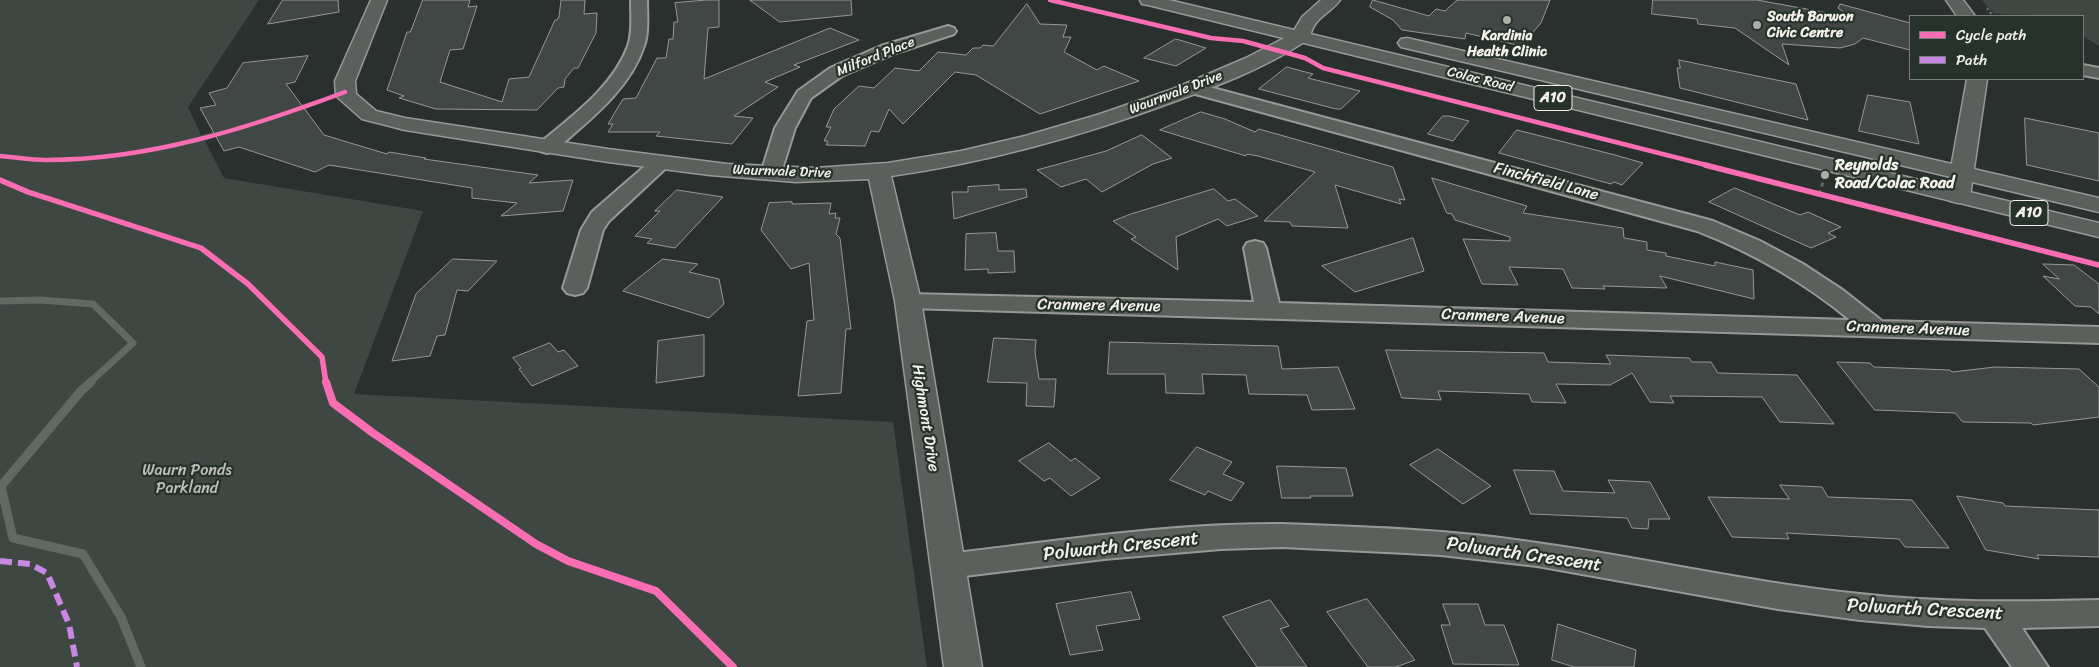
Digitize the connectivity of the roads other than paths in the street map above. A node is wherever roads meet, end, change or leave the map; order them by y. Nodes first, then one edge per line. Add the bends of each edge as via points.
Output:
1 (379, 0) edge
2 (639, 0) edge
3 (1148, 0) edge
4 (1223, 0) edge
5 (1332, 0) edge
6 (1954, 0) edge
7 (1266, 10) dead end
8 (1965, 15) edge
9 (1300, 25) junction
10 (1327, 25) dead end
11 (948, 31) dead end
12 (1386, 38) dead end
13 (2084, 70) edge
14 (2099, 73) edge
15 (1976, 80) edge
16 (1194, 88) junction
17 (547, 147) junction
18 (660, 163) junction
19 (879, 172) junction
20 (771, 173) junction
21 (1960, 184) junction
22 (2099, 204) edge
23 (2099, 230) edge
24 (1256, 248) dead end
25 (575, 288) dead end
26 (908, 301) junction
27 (1268, 310) junction
28 (1875, 328) junction
29 (2099, 336) edge
30 (948, 566) junction
31 (2099, 613) edge
32 (1994, 614) junction
33 (963, 667) edge
34 (2031, 667) edge

1 - 17 main road, Waurnvale Drive via 345,81 346,96 356,105 369,115 405,124
2 - 17 street via 636,46 625,68
3 - 9 main road, Colac Road / A10
4 - 7 main road
5 - 9 main road, Waurnvale Drive
6 - 8 main road
9 - 10 main road, Colac Road / A10
9 - 16 main road, Waurnvale Drive via 1269,54
9 - 21 main road, Colac Road / A10
11 - 20 street, Milford Place via 886,50 845,68 804,95 785,128
12 - 21 main road, Colac Road / A10
13 - 14 street
15 - 21 main road
16 - 19 main road, Waurnvale Drive via 1045,136 970,156
16 - 28 street, Finchfield Lane via 1705,226 1733,236 1796,269 1834,294
17 - 18 main road, Waurnvale Drive
18 - 20 main road, Waurnvale Drive
18 - 25 street via 600,217 592,230
19 - 20 main road, Waurnvale Drive
19 - 26 main road, Highmont Drive
21 - 22 main road, A10
21 - 23 main road, A10
24 - 27 street
26 - 27 street, Cranmere Avenue
26 - 30 main road, Highmont Drive
27 - 28 street, Cranmere Avenue
28 - 29 street, Cranmere Avenue
30 - 32 street, Polwarth Crescent via 1172,541 1260,536 1422,542 1537,554 1829,604 1929,613
30 - 33 main road, Highmont Drive
31 - 32 street, Polwarth Crescent
32 - 34 street

